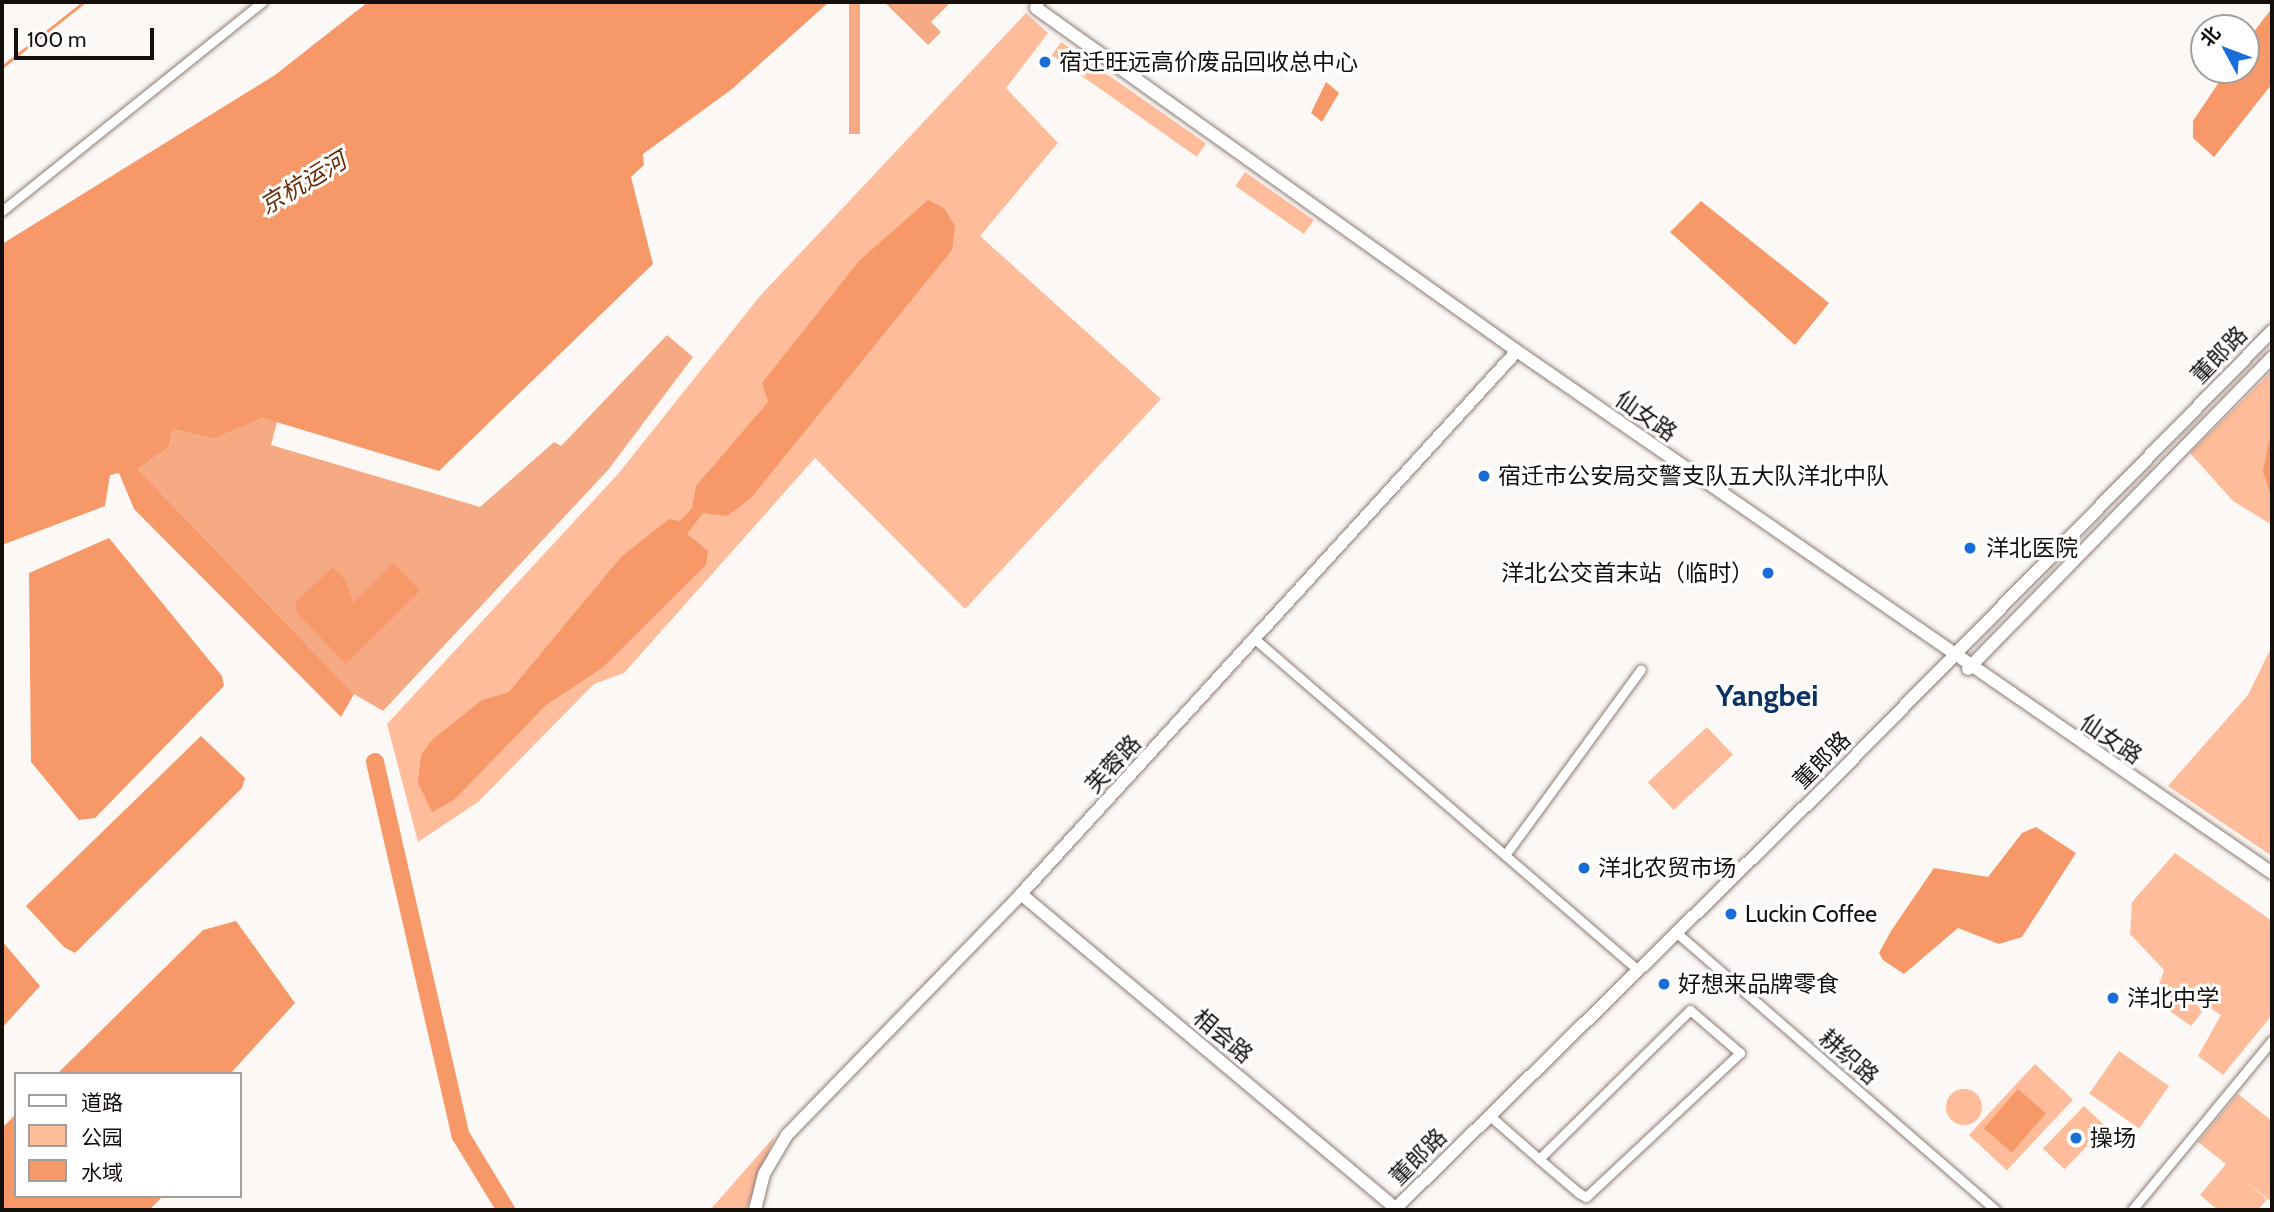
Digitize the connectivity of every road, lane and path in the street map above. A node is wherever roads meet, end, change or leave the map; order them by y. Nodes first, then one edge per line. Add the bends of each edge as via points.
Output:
1 (262, 2) edge
2 (1037, 5) edge
3 (2, 211) edge
4 (2272, 331) edge
5 (1517, 351) junction
6 (2272, 357) edge
7 (1256, 640) junction
8 (1952, 658) junction
9 (1968, 668) junction
10 (1641, 669) dead end
11 (1505, 855) junction
12 (2272, 873) edge
13 (1021, 894) junction
14 (1676, 933) junction
15 (1638, 970) junction
16 (2272, 1040) edge
17 (1490, 1116) junction
18 (1539, 1158) junction
19 (755, 1210) edge
20 (1396, 1210) edge
21 (1996, 1210) edge
22 (2132, 1210) edge

1 - 3 street
2 - 5 street, 仙女路
4 - 8 street, 董郎路
5 - 7 street, 芙蓉路
5 - 8 street, 仙女路
6 - 9 street, 董郎路
7 - 11 street
7 - 13 street, 芙蓉路
8 - 9 street, 仙女路
8 - 14 street, 董郎路
9 - 12 street, 仙女路
10 - 11 street
11 - 15 street
13 - 19 street, 芙蓉路 via 787,1135 764,1174
13 - 20 street, 相会路
14 - 15 street, 董郎路
14 - 21 street, 耕织路
15 - 17 street, 董郎路
16 - 22 street
17 - 18 street
17 - 20 street, 董郎路
18 - 18 street via 1589,1196 1740,1053 1690,1010

